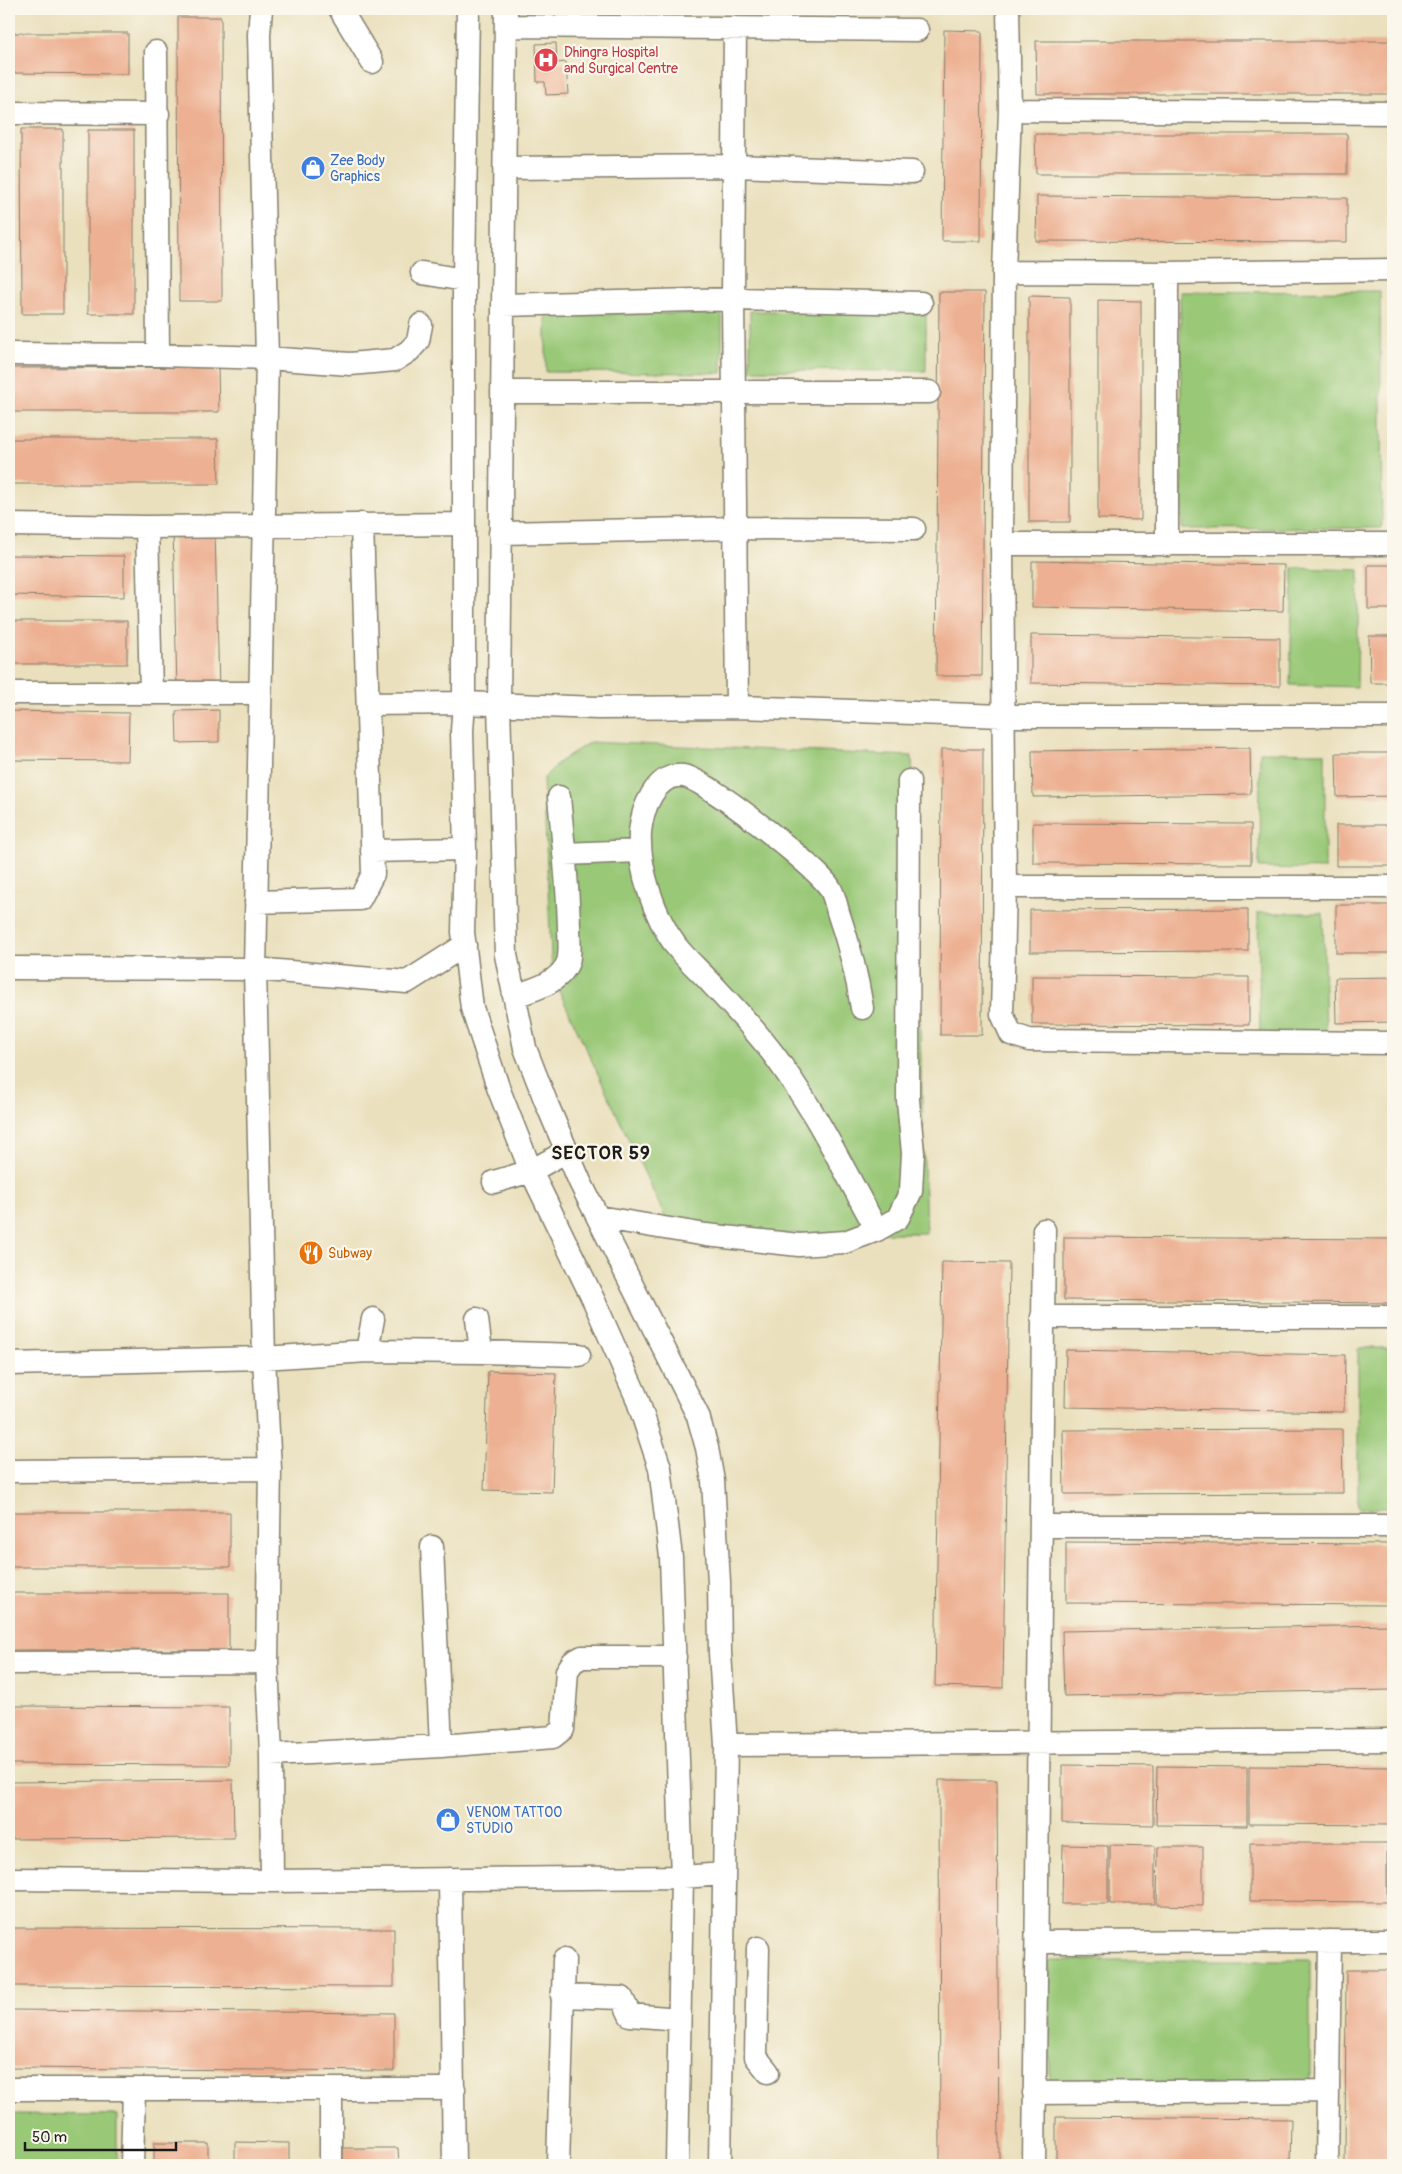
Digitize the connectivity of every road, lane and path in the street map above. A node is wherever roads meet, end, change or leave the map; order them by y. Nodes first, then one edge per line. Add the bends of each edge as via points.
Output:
1 (261, 9) edge
2 (340, 9) edge
3 (468, 9) edge
4 (1008, 9) edge
5 (506, 17) edge
6 (735, 28) junction
7 (917, 30) dead end
8 (156, 52) dead end
9 (372, 62) dead end
10 (1010, 110) junction
11 (9, 113) edge
12 (1393, 113) edge
13 (158, 114) junction
14 (735, 166) junction
15 (506, 168) junction
16 (912, 172) dead end
17 (1393, 270) edge
18 (1004, 272) junction
19 (422, 273) dead end
20 (1167, 273) junction
21 (464, 280) junction
22 (733, 299) junction
23 (921, 303) dead end
24 (503, 305) junction
25 (422, 325) dead end
26 (9, 354) edge
27 (158, 354) junction
28 (267, 358) junction
29 (734, 391) junction
30 (502, 392) junction
31 (928, 392) dead end
32 (362, 524) junction
33 (463, 524) junction
34 (9, 525) edge
35 (147, 526) junction
36 (262, 526) junction
37 (736, 528) junction
38 (914, 530) dead end
39 (500, 534) junction
40 (1002, 544) junction
41 (1167, 544) junction
42 (1393, 544) edge
43 (151, 692) junction
44 (9, 693) edge
45 (259, 693) junction
46 (464, 703) junction
47 (368, 704) junction
48 (498, 704) junction
49 (737, 708) junction
50 (1004, 716) junction
51 (1393, 716) edge
52 (909, 781) dead end
53 (558, 797) dead end
54 (465, 849) junction
55 (372, 851) junction
56 (639, 851) junction
57 (564, 854) junction
58 (1005, 887) junction
59 (1393, 887) edge
60 (256, 902) junction
61 (465, 945) junction
62 (9, 968) edge
63 (255, 969) junction
64 (514, 996) junction
65 (862, 1008) dead end
66 (1393, 1043) edge
67 (567, 1151) junction
68 (531, 1171) junction
69 (494, 1182) dead end
70 (598, 1217) junction
71 (877, 1230) junction
72 (1044, 1230) dead end
73 (1042, 1317) junction
74 (1393, 1318) edge
75 (374, 1319) dead end
76 (477, 1319) dead end
77 (367, 1351) junction
78 (481, 1352) junction
79 (580, 1355) dead end
80 (264, 1358) junction
81 (9, 1364) edge
82 (270, 1468) junction
83 (9, 1471) edge
84 (1041, 1526) junction
85 (1393, 1526) edge
86 (432, 1547) dead end
87 (675, 1657) junction
88 (267, 1662) junction
89 (9, 1663) edge
90 (1393, 1740) edge
91 (1039, 1742) junction
92 (726, 1745) junction
93 (440, 1746) junction
94 (271, 1755) junction
95 (724, 1874) junction
96 (682, 1878) junction
97 (9, 1879) edge
98 (450, 1879) junction
99 (272, 1881) junction
100 (1330, 1941) junction
101 (1393, 1941) edge
102 (1038, 1942) junction
103 (758, 1948) dead end
104 (564, 1960) dead end
105 (562, 1996) junction
106 (679, 2019) junction
107 (722, 2053) junction
108 (9, 2089) edge
109 (331, 2089) junction
110 (454, 2089) junction
111 (134, 2090) junction
112 (1327, 2091) junction
113 (1034, 2094) junction
114 (132, 2165) edge
115 (331, 2165) edge
116 (454, 2165) edge
117 (558, 2165) edge
118 (677, 2165) edge
119 (720, 2165) edge
120 (1034, 2165) edge
121 (1327, 2165) edge

1 - 28 street
2 - 9 street
3 - 21 street
4 - 10 street
5 - 6 street
5 - 15 street
6 - 7 street
6 - 14 street
8 - 13 street
10 - 12 street
10 - 18 street
11 - 13 street
13 - 27 street
14 - 15 street
14 - 16 street
14 - 22 street
15 - 24 street
17 - 20 street
18 - 20 street
18 - 40 street
19 - 21 street
20 - 41 street
21 - 33 street
22 - 23 street
22 - 24 street
22 - 29 street
24 - 30 street
25 - 28 street via 418,342 395,360 350,364
26 - 27 street
27 - 28 street
28 - 36 street
29 - 30 street
29 - 31 street
29 - 37 street
30 - 39 street
32 - 33 street
32 - 36 street
32 - 47 street
33 - 46 street
34 - 35 street
35 - 36 street
35 - 43 street
36 - 45 street
37 - 38 street
37 - 39 street
37 - 49 street
39 - 48 street
40 - 41 street
40 - 50 street
41 - 42 street
43 - 44 street
43 - 45 street
45 - 60 street
46 - 47 street
46 - 48 street
46 - 54 street
47 - 55 street
48 - 49 street
48 - 64 street via 506,955
49 - 50 street
50 - 51 street
50 - 58 street
52 - 71 street via 908,1100 913,1153 911,1191 898,1218
53 - 57 street
54 - 55 street
54 - 61 street
55 - 60 street via 373,874 360,898
56 - 57 street
56 - 65 street via 645,808 664,782 684,776 724,799 803,860 830,889 855,965
56 - 71 street via 665,930 677,948 741,1015 784,1068 822,1129
57 - 64 street via 569,903 568,962 549,982
58 - 59 street
58 - 66 street via 1002,1014 1011,1034 1029,1040
60 - 63 street
61 - 63 street via 407,982
61 - 68 street via 472,1008 499,1090
62 - 63 street
63 - 80 street
64 - 67 street via 525,1048
67 - 68 street
67 - 70 street
68 - 69 street
68 - 87 street via 594,1300 637,1398 660,1468 672,1557
70 - 71 street via 799,1246 845,1242
70 - 92 street via 698,1416 707,1448 717,1534
72 - 73 street
73 - 74 street
73 - 84 street
75 - 77 street
76 - 78 street
77 - 78 street
77 - 80 street
78 - 79 street
80 - 81 street
80 - 82 street
82 - 83 street
82 - 88 street
84 - 85 street
84 - 91 street
86 - 93 street
87 - 93 street via 582,1657 573,1662 567,1672 560,1734
87 - 96 street
88 - 89 street
88 - 94 street
90 - 91 street
91 - 92 street
91 - 102 street
92 - 95 street
93 - 94 street
94 - 99 street
95 - 96 street
95 - 107 street
96 - 98 street
96 - 106 street
97 - 99 street
98 - 99 street
98 - 110 street
100 - 101 street
100 - 102 street
100 - 112 street
102 - 113 street
103 - 107 street via 762,2064
104 - 105 street
105 - 106 street via 622,1998 630,2016
105 - 117 street
106 - 118 street
107 - 119 street
108 - 111 street
109 - 110 street
109 - 111 street
109 - 115 street
110 - 116 street
111 - 114 street
112 - 113 street
112 - 121 street
113 - 120 street

